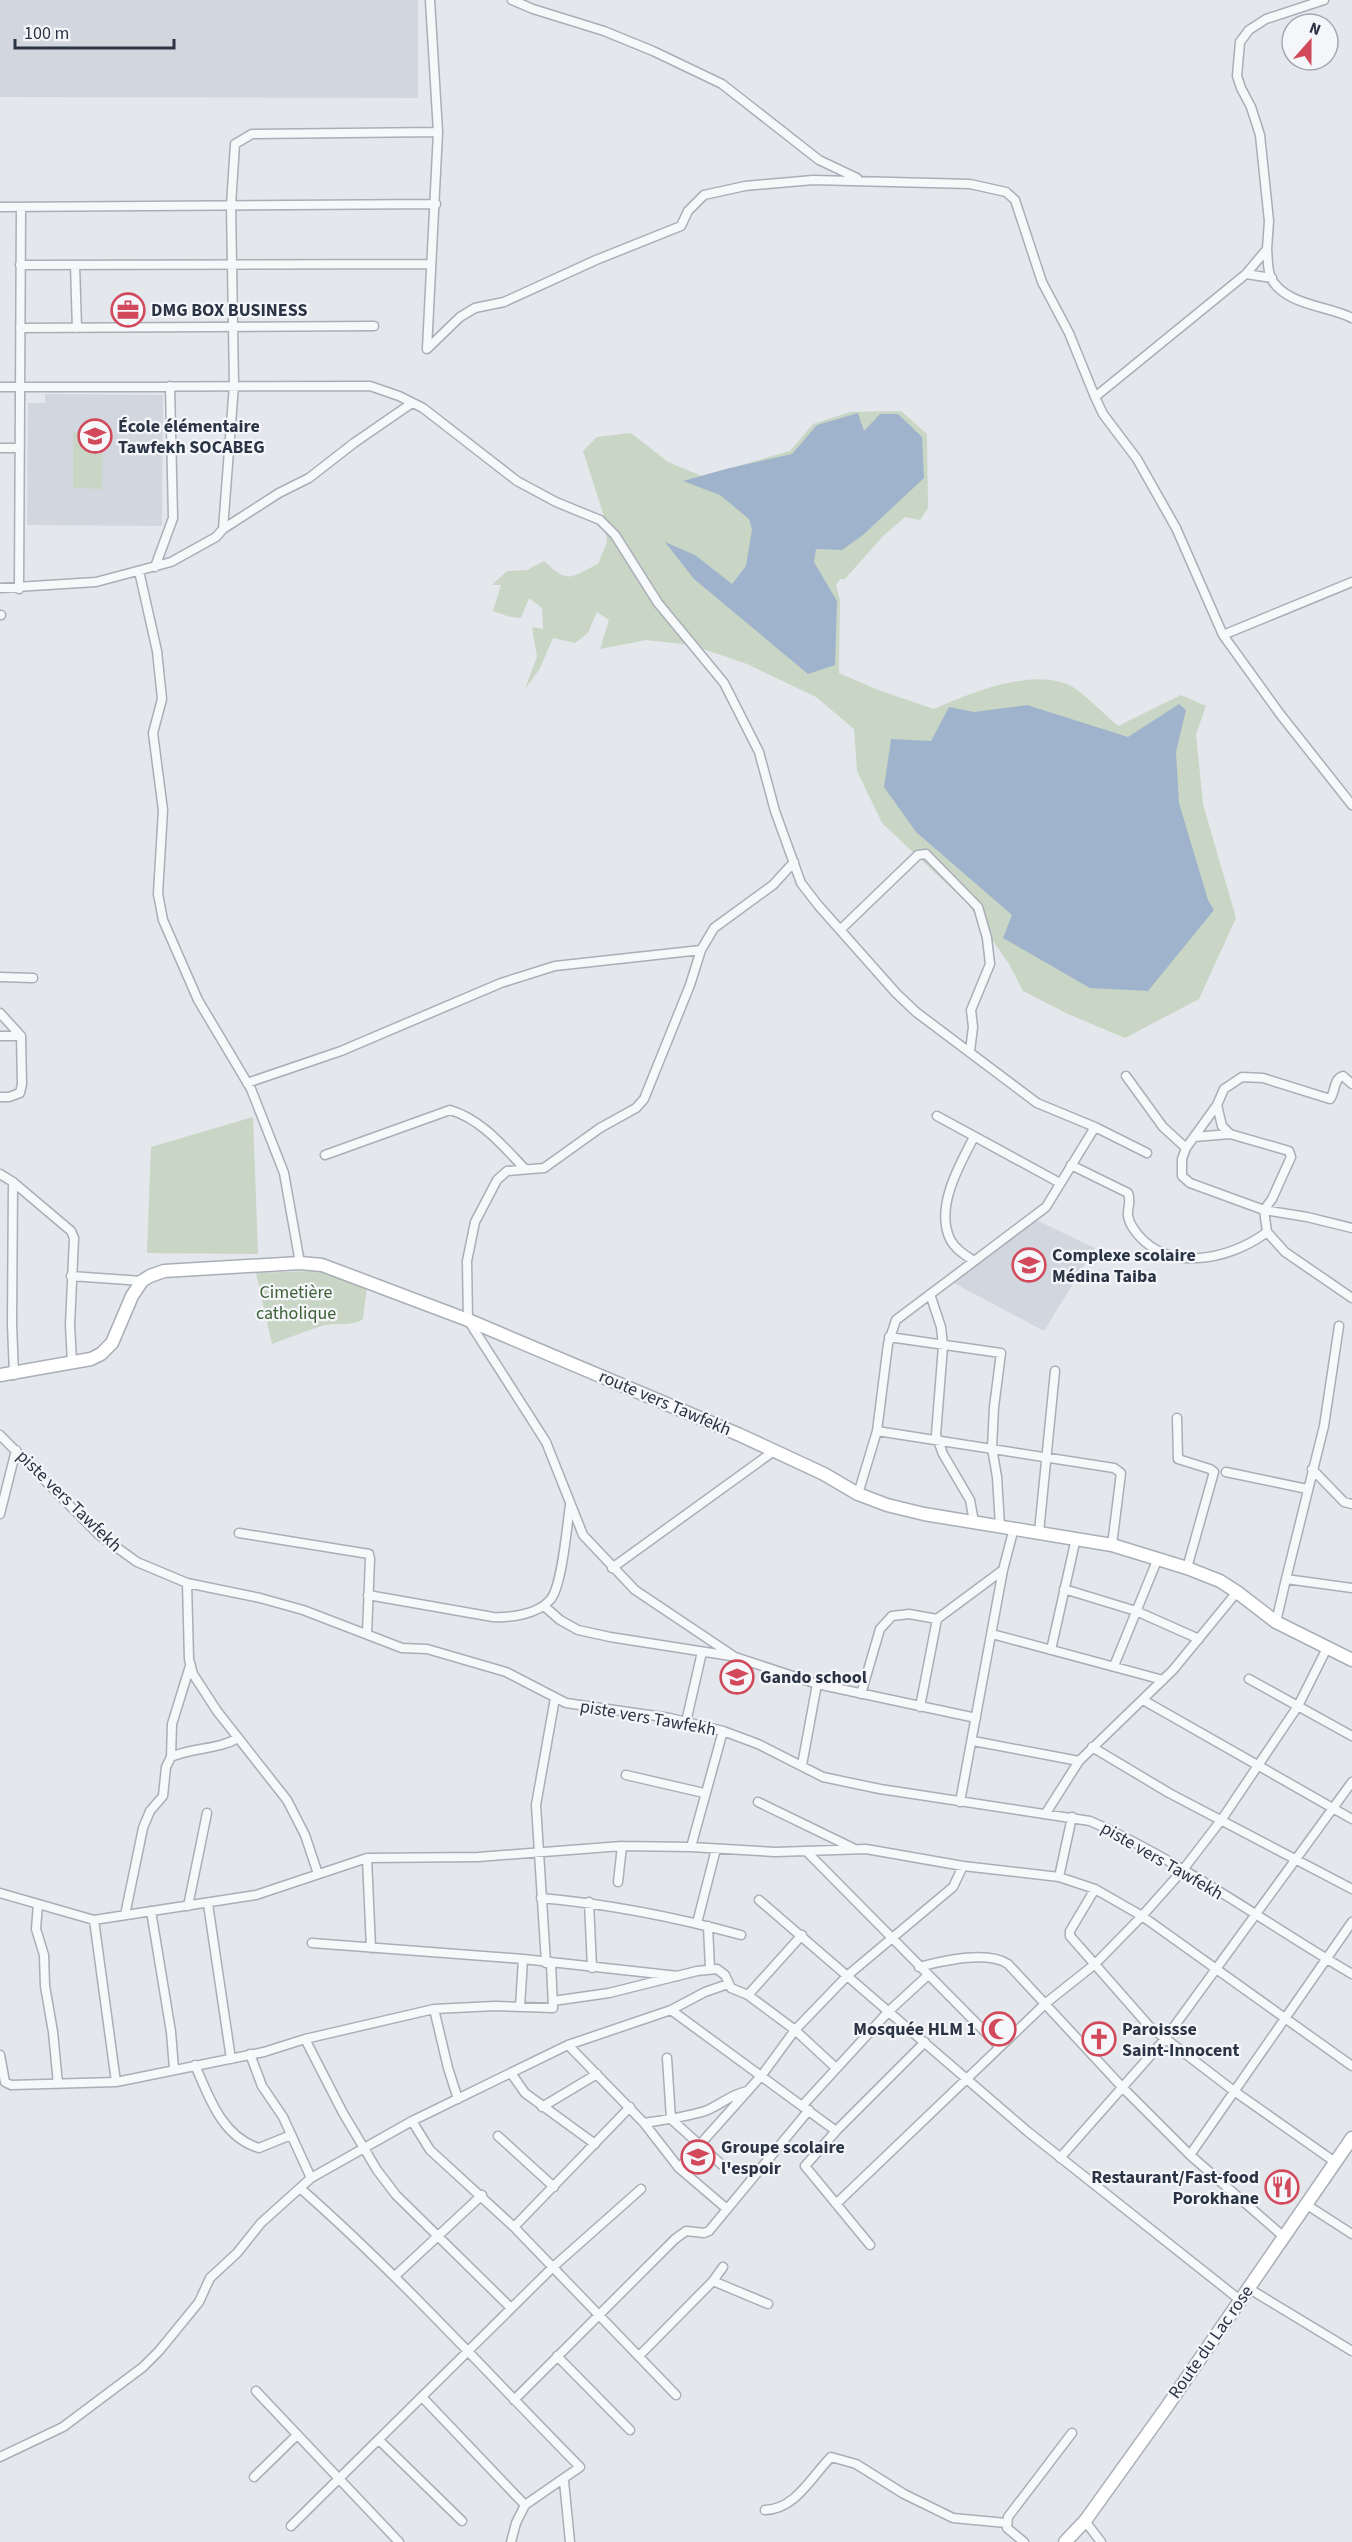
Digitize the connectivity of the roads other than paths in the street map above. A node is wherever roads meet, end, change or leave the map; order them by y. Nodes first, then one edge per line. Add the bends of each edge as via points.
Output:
1 (430, 0) edge
2 (512, 0) edge
3 (1324, 0) edge
4 (438, 132) junction
5 (864, 180) junction
6 (436, 204) junction
7 (231, 205) junction
8 (0, 207) edge
9 (21, 207) junction
10 (1267, 249) junction
11 (431, 264) junction
12 (75, 265) junction
13 (232, 265) junction
14 (20, 266) junction
15 (1246, 274) junction
16 (1272, 278) junction
17 (1352, 318) edge
18 (374, 326) dead end
19 (233, 327) junction
20 (20, 328) junction
21 (77, 328) junction
22 (234, 385) junction
23 (170, 386) junction
24 (0, 387) edge
25 (20, 387) junction
26 (1095, 397) junction
27 (412, 403) junction
28 (0, 448) edge
29 (20, 448) junction
30 (223, 529) junction
31 (154, 567) junction
32 (139, 571) junction
33 (1352, 582) edge
34 (0, 588) edge
35 (19, 589) junction
36 (1222, 635) junction
37 (1352, 805) edge
38 (794, 862) junction
39 (841, 929) junction
40 (701, 950) junction
41 (0, 977) edge
42 (33, 978) dead end
43 (0, 1012) edge
44 (0, 1036) edge
45 (21, 1036) junction
46 (970, 1051) junction
47 (1126, 1076) dead end
48 (247, 1083) junction
49 (1352, 1084) edge
50 (0, 1097) edge
51 (1218, 1105) junction
52 (937, 1116) dead end
53 (1095, 1127) junction
54 (1230, 1134) junction
55 (974, 1137) junction
56 (1194, 1137) junction
57 (1186, 1148) junction
58 (1147, 1153) dead end
59 (325, 1155) dead end
60 (1071, 1165) junction
61 (525, 1169) junction
62 (0, 1174) edge
63 (13, 1182) junction
64 (1060, 1183) junction
65 (1264, 1210) junction
66 (1352, 1228) edge
67 (1267, 1232) junction
68 (974, 1261) junction
69 (300, 1263) junction
70 (71, 1276) junction
71 (142, 1281) junction
72 (930, 1294) junction
73 (1352, 1298) edge
74 (468, 1320) junction
75 (1339, 1326) dead end
76 (889, 1337) junction
77 (943, 1346) junction
78 (72, 1362) junction
79 (1055, 1371) dead end
80 (14, 1375) junction
81 (0, 1376) edge
82 (1177, 1418) dead end
83 (877, 1431) junction
84 (0, 1435) edge
85 (938, 1440) junction
86 (992, 1448) junction
87 (16, 1450) junction
88 (774, 1451) junction
89 (1046, 1457) junction
90 (1312, 1469) junction
91 (1226, 1472) dead end
92 (1307, 1489) junction
93 (858, 1494) junction
94 (1352, 1504) edge
95 (570, 1505) junction
96 (0, 1514) edge
97 (974, 1522) junction
98 (1000, 1526) junction
99 (1014, 1528) junction
100 (1039, 1532) junction
101 (239, 1533) dead end
102 (1076, 1538) junction
103 (1112, 1545) junction
104 (1158, 1558) junction
105 (612, 1568) junction
106 (1187, 1568) junction
107 (1004, 1570) junction
108 (1286, 1579) junction
109 (187, 1583) junction
110 (1352, 1588) edge
111 (1064, 1589) junction
112 (1238, 1592) junction
113 (368, 1595) junction
114 (544, 1606) junction
115 (1136, 1611) junction
116 (937, 1619) junction
117 (1276, 1622) junction
118 (367, 1634) junction
119 (992, 1634) junction
120 (1199, 1639) junction
121 (1327, 1648) junction
122 (1051, 1650) junction
123 (702, 1652) junction
124 (735, 1657) junction
125 (1352, 1660) edge
126 (190, 1666) junction
127 (1114, 1666) junction
128 (1249, 1679) dead end
129 (1163, 1680) junction
130 (817, 1684) junction
131 (861, 1694) junction
132 (555, 1698) junction
133 (1143, 1700) junction
134 (1298, 1706) junction
135 (920, 1707) junction
136 (976, 1718) junction
137 (686, 1722) junction
138 (723, 1731) junction
139 (1352, 1736) edge
140 (238, 1738) junction
141 (972, 1741) junction
142 (1092, 1747) junction
143 (171, 1757) junction
144 (1079, 1761) junction
145 (802, 1765) junction
146 (1258, 1767) junction
147 (626, 1775) dead end
148 (1352, 1782) edge
149 (704, 1793) junction
150 (758, 1802) dead end
151 (960, 1802) junction
152 (1333, 1809) junction
153 (207, 1813) dead end
154 (1046, 1813) junction
155 (1072, 1817) junction
156 (1222, 1819) junction
157 (1352, 1819) edge
158 (622, 1846) junction
159 (691, 1847) junction
160 (853, 1848) junction
161 (716, 1849) junction
162 (538, 1851) junction
163 (807, 1852) junction
164 (367, 1858) junction
165 (1297, 1859) junction
166 (963, 1866) junction
167 (1182, 1871) junction
168 (318, 1874) junction
169 (1059, 1877) junction
170 (618, 1882) dead end
171 (1095, 1889) junction
172 (1352, 1889) edge
173 (2, 1895) edge
174 (540, 1898) junction
175 (759, 1900) dead end
176 (589, 1902) junction
177 (38, 1904) junction
178 (208, 1904) junction
179 (188, 1906) junction
180 (151, 1911) junction
181 (125, 1915) junction
182 (1142, 1916) junction
183 (1256, 1916) junction
184 (94, 1920) junction
185 (1352, 1922) edge
186 (698, 1923) junction
187 (708, 1926) junction
188 (741, 1935) dead end
189 (802, 1935) junction
190 (892, 1940) junction
191 (312, 1943) dead end
192 (371, 1948) junction
193 (523, 1959) junction
194 (1326, 1959) junction
195 (548, 1963) junction
196 (1095, 1964) junction
197 (919, 1966) junction
198 (592, 1968) junction
199 (710, 1969) junction
200 (1218, 1969) junction
201 (1352, 1974) edge
202 (848, 1975) junction
203 (678, 1976) junction
204 (927, 1976) junction
205 (728, 1984) junction
206 (748, 1995) junction
207 (553, 2001) junction
208 (1046, 2003) junction
209 (520, 2007) junction
210 (434, 2009) junction
211 (671, 2010) junction
212 (889, 2011) junction
213 (1284, 2018) junction
214 (795, 2030) junction
215 (305, 2039) junction
216 (1165, 2039) junction
217 (925, 2042) junction
218 (568, 2045) junction
219 (1000, 2047) junction
220 (250, 2054) junction
221 (0, 2055) edge
222 (667, 2058) dead end
223 (231, 2059) junction
224 (195, 2065) junction
225 (1352, 2066) edge
226 (836, 2068) junction
227 (174, 2069) junction
228 (511, 2073) junction
229 (597, 2074) junction
230 (762, 2075) junction
231 (968, 2079) junction
232 (2, 2082) edge
233 (116, 2082) junction
234 (58, 2084) junction
235 (1123, 2088) junction
236 (747, 2091) junction
237 (1234, 2091) junction
238 (458, 2099) junction
239 (630, 2107) junction
240 (542, 2108) junction
241 (806, 2108) junction
242 (671, 2119) junction
243 (412, 2121) junction
244 (644, 2123) junction
245 (836, 2131) junction
246 (291, 2135) junction
247 (498, 2136) dead end
248 (1351, 2143) edge
249 (595, 2144) junction
250 (700, 2146) junction
251 (362, 2148) junction
252 (1190, 2155) junction
253 (1060, 2158) junction
254 (1335, 2163) junction
255 (722, 2165) dead end
256 (679, 2168) junction
257 (311, 2178) junction
258 (554, 2187) junction
259 (300, 2188) junction
260 (641, 2189) dead end
261 (482, 2195) junction
262 (836, 2204) junction
263 (1307, 2205) junction
264 (727, 2208) junction
265 (514, 2227) junction
266 (1352, 2234) edge
267 (439, 2235) junction
268 (1284, 2237) junction
269 (870, 2245) dead end
270 (723, 2267) dead end
271 (553, 2268) junction
272 (395, 2276) junction
273 (713, 2281) junction
274 (1248, 2288) junction
275 (1240, 2300) junction
276 (768, 2304) dead end
277 (512, 2308) junction
278 (599, 2314) junction
279 (1352, 2351) edge
280 (467, 2352) junction
281 (557, 2356) junction
282 (639, 2356) junction
283 (256, 2391) dead end
284 (676, 2395) dead end
285 (422, 2397) junction
286 (514, 2400) junction
287 (630, 2430) dead end
288 (1072, 2433) dead end
289 (297, 2435) junction
290 (379, 2440) junction
291 (0, 2457) edge
292 (254, 2477) dead end
293 (339, 2479) junction
294 (564, 2481) junction
295 (525, 2505) junction
296 (765, 2510) dead end
297 (462, 2521) dead end
298 (1084, 2521) junction
299 (1006, 2523) junction
300 (291, 2526) dead end
301 (399, 2542) edge
302 (511, 2542) edge
303 (570, 2542) edge
304 (1024, 2542) edge
305 (1065, 2542) edge
306 (1101, 2542) edge

1 - 4 street
2 - 5 street via 604,31 722,84 819,160
3 - 10 street via 1266,19 1249,30 1240,42 1237,76 1260,135 1269,221
4 - 6 street
4 - 7 street via 252,134 235,144
5 - 11 street via 745,186 704,195 688,211 681,226 504,302 475,308 427,349
5 - 26 street via 970,184 1011,195 1042,282 1069,333
6 - 7 street
6 - 11 street
7 - 9 street
7 - 13 street
8 - 9 street
9 - 14 street
10 - 15 street
10 - 16 street
11 - 13 street
12 - 13 street
12 - 14 street
12 - 21 street
13 - 19 street
14 - 20 street
15 - 16 street
15 - 26 street
16 - 17 street via 1284,292 1296,298
18 - 19 street
19 - 21 street
19 - 22 street
20 - 21 street
20 - 25 street
22 - 23 street
22 - 27 street via 370,386
22 - 30 street
23 - 25 street
23 - 31 street via 173,518
24 - 25 street
25 - 29 street
26 - 36 street via 1137,459 1176,528
27 - 30 street via 309,478
27 - 38 street via 516,481 600,520 615,535 658,603 724,683 759,752
28 - 29 street
29 - 35 street
30 - 31 street via 216,537 171,562
31 - 32 street
32 - 35 street via 96,582
32 - 48 street via 157,651 162,699 153,733 163,810 158,894 163,920 198,1000
33 - 36 street
34 - 35 street
36 - 37 street
38 - 39 street via 803,887
38 - 40 street via 773,885 714,928
39 - 46 street via 916,1012
39 - 46 street via 918,855 926,854 978,907 987,938 990,964 971,1010
40 - 48 street via 555,966 501,983 341,1050
40 - 61 street via 644,1099 544,1168
41 - 42 street
43 - 45 street
44 - 45 street
45 - 50 street via 20,1092
46 - 53 street via 1037,1103
47 - 57 street via 1163,1127
48 - 69 street via 284,1173
49 - 51 street via 1343,1076 1339,1078 1330,1099 1263,1078 1242,1077 1224,1089
51 - 54 street via 1222,1126
51 - 56 street
52 - 55 street
53 - 58 street
53 - 60 street
54 - 56 street
54 - 65 street via 1289,1151 1291,1156
55 - 64 street
55 - 68 street via 957,1169 945,1221 957,1249
56 - 57 street
57 - 65 street via 1182,1176 1190,1184
59 - 61 street via 450,1110 481,1126
60 - 64 street
60 - 67 street via 1128,1193 1126,1212 1133,1227 1150,1248 1173,1256 1213,1257
61 - 74 street via 507,1171 497,1180 475,1222 467,1261
62 - 63 street
63 - 70 street via 71,1231
63 - 80 street
64 - 68 street via 1046,1207
65 - 66 street
65 - 67 street
67 - 73 street via 1285,1252
68 - 72 street
69 - 71 street, route vers Tawfekh via 164,1271
69 - 74 street, route vers Tawfekh via 342,1271
70 - 71 street
70 - 78 street
71 - 78 street via 112,1343 101,1354
72 - 76 street via 896,1320
72 - 77 street
74 - 88 street, route vers Tawfekh
74 - 95 street via 546,1442
75 - 90 street via 1324,1426
76 - 77 street
76 - 83 street
77 - 85 street
77 - 86 street via 1001,1353
78 - 80 street
79 - 89 street
80 - 81 street
82 - 106 street via 1178,1459 1214,1472
83 - 85 street
83 - 93 street
84 - 87 street, piste vers Tawfekh
85 - 86 street
85 - 97 street via 970,1500
86 - 89 street
86 - 98 street
87 - 96 street
87 - 109 street, piste vers Tawfekh via 106,1540 137,1562
88 - 93 street, route vers Tawfekh
88 - 105 street
89 - 100 street
89 - 103 street via 1103,1464 1121,1473
90 - 92 street
90 - 94 street via 1344,1502
91 - 92 street
92 - 108 street
93 - 97 street, route vers Tawfekh via 915,1512
95 - 105 street via 583,1535
95 - 114 street via 556,1592
97 - 98 street, route vers Tawfekh
98 - 99 street, route vers Tawfekh
99 - 100 street, route vers Tawfekh
99 - 107 street
100 - 102 street, route vers Tawfekh
101 - 113 street via 364,1552 370,1558
102 - 103 street, route vers Tawfekh
102 - 111 street
103 - 104 street, route vers Tawfekh
104 - 106 street, route vers Tawfekh
104 - 115 street
105 - 124 street via 634,1590
106 - 112 street, route vers Tawfekh
107 - 116 street
107 - 119 street
108 - 110 street
108 - 117 street
109 - 118 street, piste vers Tawfekh via 260,1598
109 - 126 street
111 - 115 street
111 - 122 street
112 - 117 street, route vers Tawfekh
112 - 120 street
113 - 114 street via 494,1617 511,1618
113 - 118 street
114 - 123 street via 578,1630
115 - 120 street
115 - 127 street
116 - 131 street via 909,1614 892,1616 880,1629
116 - 135 street
117 - 121 street, route vers Tawfekh
118 - 132 street, piste vers Tawfekh via 402,1647 427,1649 506,1672
119 - 122 street
119 - 136 street
120 - 129 street
121 - 125 street, route vers Tawfekh
121 - 134 street
122 - 127 street
123 - 124 street
123 - 137 street
124 - 130 street
126 - 140 street
126 - 143 street via 172,1724
127 - 129 street
128 - 134 street
129 - 133 street
130 - 131 street
130 - 145 street
131 - 135 street
132 - 137 street, piste vers Tawfekh
132 - 162 street via 538,1786
133 - 142 street
133 - 146 street
134 - 139 street
134 - 146 street
135 - 136 street
136 - 141 street
137 - 138 street, piste vers Tawfekh
138 - 145 street, piste vers Tawfekh
138 - 149 street
140 - 143 street
140 - 168 street via 287,1800 305,1835
141 - 144 street
141 - 151 street
142 - 144 street
142 - 156 street
143 - 181 street via 163,1796 150,1811 143,1828
144 - 154 street
145 - 151 street, piste vers Tawfekh via 839,1781
146 - 152 street
146 - 156 street
147 - 149 street
148 - 152 street
149 - 159 street
150 - 160 street
151 - 154 street, piste vers Tawfekh
152 - 157 street
152 - 165 street
153 - 179 street
154 - 155 street, piste vers Tawfekh
155 - 167 street, piste vers Tawfekh via 1115,1832
155 - 169 street
156 - 165 street
156 - 167 street
158 - 159 street
158 - 162 street
158 - 170 street
159 - 161 street
160 - 163 street
160 - 166 street
161 - 163 street
161 - 186 street
162 - 164 street
162 - 174 street
163 - 190 street
164 - 168 street
164 - 192 street
165 - 172 street
165 - 183 street
166 - 169 street
166 - 190 street via 953,1887
167 - 182 street
167 - 183 street, piste vers Tawfekh
168 - 178 street via 256,1895
169 - 171 street
171 - 182 street
171 - 196 street via 1070,1933
173 - 177 street
174 - 176 street
174 - 195 street
175 - 189 street
176 - 186 street
176 - 198 street
177 - 184 street
177 - 234 street via 36,1929 44,1955
178 - 179 street
178 - 223 street
179 - 180 street
180 - 181 street
180 - 227 street
181 - 184 street
182 - 196 street
182 - 200 street
183 - 194 street, piste vers Tawfekh
183 - 200 street
184 - 233 street
185 - 194 street
186 - 187 street
187 - 188 street
187 - 199 street
189 - 202 street
189 - 206 street
190 - 197 street
190 - 202 street
191 - 192 street
192 - 193 street
193 - 195 street
193 - 209 street
194 - 201 street, piste vers Tawfekh
194 - 213 street
195 - 198 street
195 - 207 street
196 - 208 street
196 - 216 street via 1145,2022
197 - 204 street
197 - 208 street via 972,1958 1002,1960
198 - 203 street
199 - 203 street
199 - 205 street via 723,1972
200 - 213 street
200 - 216 street
202 - 212 street
202 - 214 street
203 - 207 street via 609,1993
204 - 212 street
204 - 219 street
205 - 206 street
205 - 211 street
206 - 214 street
207 - 209 street via 553,2008
208 - 219 street
208 - 235 street
209 - 210 street
210 - 215 street
210 - 238 street
211 - 218 street
211 - 230 street
212 - 217 street
212 - 226 street
213 - 225 street
213 - 237 street
214 - 226 street
214 - 230 street
215 - 220 street
215 - 251 street
216 - 235 street
216 - 237 street
217 - 231 street
217 - 245 street
218 - 228 street
218 - 229 street
219 - 231 street
220 - 223 street
220 - 246 street via 262,2086
221 - 232 street
222 - 242 street
223 - 224 street
224 - 227 street
224 - 246 street via 208,2096 231,2133 259,2148
226 - 241 street
227 - 233 street
228 - 238 street
228 - 240 street
229 - 239 street
229 - 240 street
230 - 236 street
230 - 241 street
231 - 253 street
231 - 262 street
232 - 234 street
233 - 234 street
235 - 252 street
235 - 253 street
236 - 242 street via 733,2094 705,2111
236 - 250 street
237 - 252 street
237 - 254 street
238 - 243 street
239 - 244 street
239 - 249 street
240 - 249 street
241 - 245 street
241 - 264 street
242 - 244 street
242 - 250 street
243 - 251 street
243 - 261 street via 430,2150
244 - 256 street
245 - 262 street via 805,2166
246 - 257 street
247 - 258 street
248 - 254 street, Route du Lac rose
249 - 258 street
250 - 255 street
250 - 256 street
251 - 257 street
251 - 267 street via 396,2195
252 - 268 street
253 - 275 street
254 - 263 street, Route du Lac rose
256 - 264 street
257 - 259 street
258 - 265 street
259 - 272 street
259 - 291 street via 210,2278 199,2302 143,2367 63,2427
260 - 271 street
261 - 265 street
261 - 267 street
262 - 269 street
263 - 266 street
263 - 268 street, Route du Lac rose
264 - 278 street via 706,2233 688,2231 675,2239
265 - 271 street
267 - 272 street
267 - 277 street
268 - 274 street, Route du Lac rose
270 - 273 street
271 - 277 street
271 - 278 street
272 - 280 street
273 - 276 street
273 - 282 street
274 - 275 street, Route du Lac rose
274 - 279 street
275 - 298 street, Route du Lac rose
277 - 280 street
278 - 281 street
278 - 282 street
280 - 285 street
280 - 286 street
281 - 286 street
281 - 287 street
282 - 284 street
283 - 289 street
285 - 290 street
285 - 295 street
286 - 294 street via 580,2468
288 - 299 street
289 - 292 street
289 - 293 street
290 - 293 street
290 - 297 street
293 - 300 street
293 - 301 street
294 - 295 street
294 - 303 street
295 - 302 street
296 - 299 street via 790,2503 831,2457 855,2464 953,2518
298 - 305 street, Route du Lac rose
298 - 306 street
299 - 304 street

